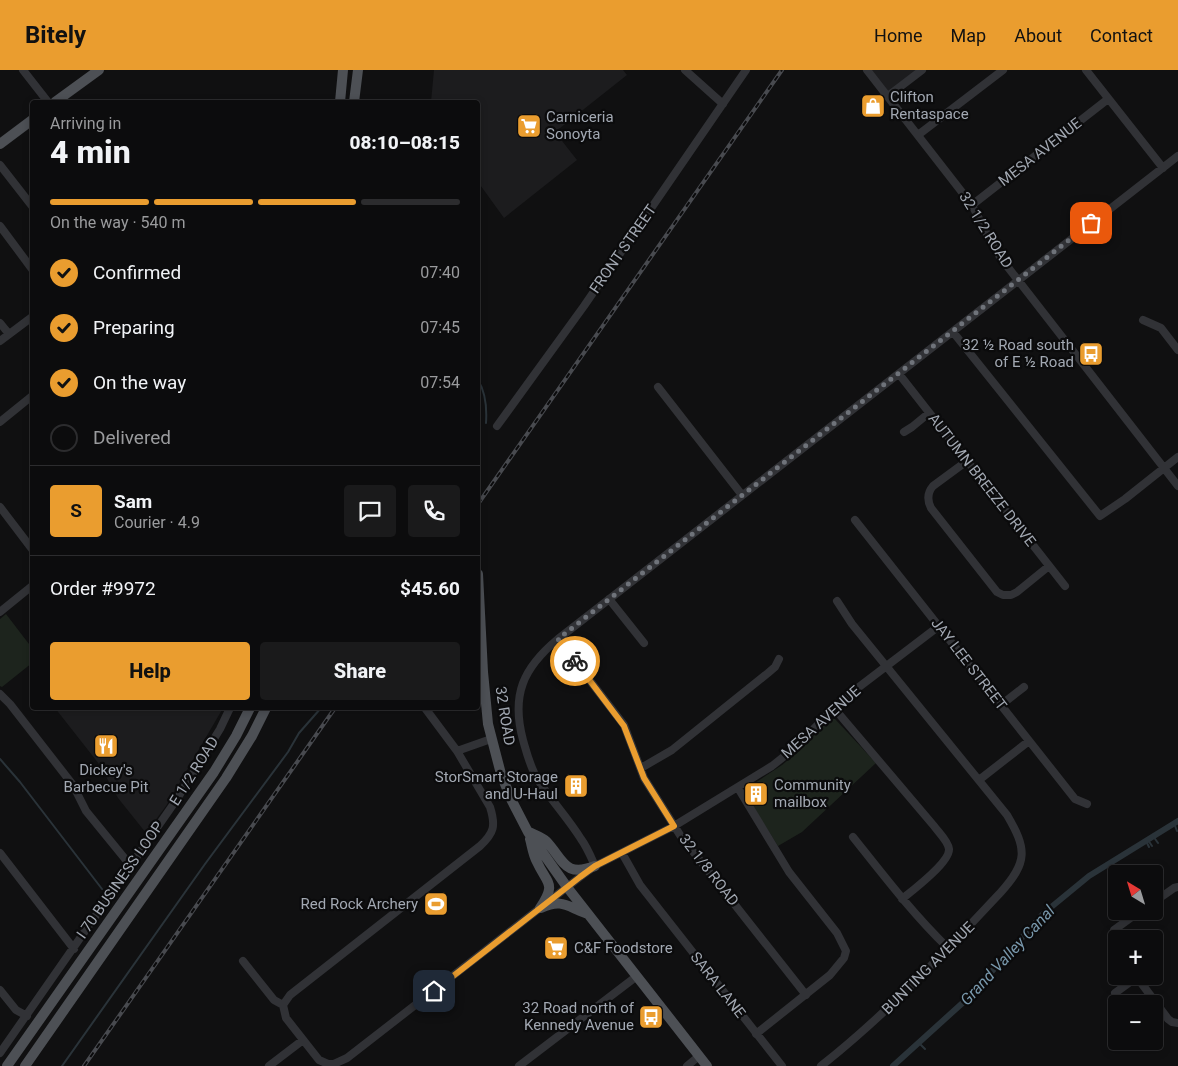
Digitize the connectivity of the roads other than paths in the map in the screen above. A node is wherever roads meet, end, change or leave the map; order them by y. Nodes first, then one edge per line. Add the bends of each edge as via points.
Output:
1 (23, 70) edge
2 (99, 70) edge
3 (343, 70) edge
4 (685, 70) edge
5 (746, 70) edge
6 (867, 70) edge
7 (922, 70) edge
8 (1003, 70) edge
9 (1086, 70) edge
10 (358, 71) edge
11 (888, 96) junction
12 (1108, 98) junction
13 (46, 100) edge
14 (58, 100) edge
15 (340, 100) edge
16 (354, 100) edge
17 (723, 104) junction
18 (30, 122) edge
19 (918, 135) junction
20 (0, 144) edge
21 (1178, 156) edge
22 (0, 165) edge
23 (1163, 168) junction
24 (30, 203) edge
25 (972, 205) junction
26 (0, 226) edge
27 (30, 266) edge
28 (1018, 280) junction
29 (30, 318) edge
30 (1143, 320) dead end
31 (0, 323) edge
32 (953, 332) junction
33 (9, 334) junction
34 (0, 341) edge
35 (1178, 350) edge
36 (899, 374) junction
37 (658, 386) dead end
38 (30, 398) edge
39 (929, 413) junction
40 (0, 422) edge
41 (497, 426) dead end
42 (904, 432) dead end
43 (1178, 457) edge
44 (967, 461) junction
45 (1164, 468) junction
46 (1178, 486) edge
47 (742, 495) junction
48 (0, 507) edge
49 (855, 520) dead end
50 (30, 545) edge
51 (1049, 566) junction
52 (1065, 586) dead end
53 (30, 587) edge
54 (609, 599) junction
55 (837, 601) dead end
56 (1, 609) edge
57 (480, 613) edge
58 (939, 626) junction
59 (558, 639) junction
60 (644, 643) dead end
61 (779, 659) dead end
62 (886, 666) junction
63 (1024, 687) dead end
64 (0, 694) edge
65 (1001, 705) junction
66 (834, 708) junction
67 (229, 710) edge
68 (249, 710) edge
69 (265, 710) edge
70 (426, 710) edge
71 (491, 739) junction
72 (1029, 741) junction
73 (457, 751) junction
74 (641, 768) junction
75 (979, 780) junction
76 (738, 788) junction
77 (1087, 804) dead end
78 (674, 826) junction
79 (528, 832) junction
80 (854, 837) dead end
81 (622, 852) junction
82 (0, 853) edge
83 (132, 865) junction
84 (595, 866) junction
85 (567, 887) junction
86 (1178, 887) edge
87 (1163, 896) edge
88 (902, 899) junction
89 (540, 908) junction
90 (589, 914) junction
91 (1128, 920) edge
92 (1115, 930) edge
93 (948, 948) junction
94 (74, 949) junction
95 (244, 961) dead end
96 (637, 976) junction
97 (1126, 985) edge
98 (1143, 985) edge
99 (0, 990) edge
100 (1115, 993) dead end
101 (806, 995) junction
102 (283, 1005) junction
103 (27, 1016) junction
104 (1178, 1023) edge
105 (756, 1034) junction
106 (303, 1040) junction
107 (0, 1053) edge
108 (700, 1056) junction
109 (7, 1066) edge
110 (25, 1066) edge
111 (268, 1066) edge
112 (520, 1066) edge
113 (687, 1066) edge
114 (707, 1066) edge
115 (782, 1066) edge
116 (821, 1066) edge

1 - 13 street
2 - 14 main road
3 - 15 main road
4 - 17 street
5 - 17 street, FRONT STREET
6 - 11 street, 32 1/2 ROAD
7 - 11 street
8 - 19 street
9 - 12 street
10 - 16 main road
11 - 19 street, 32 1/2 ROAD
12 - 23 street
12 - 25 street, MESA AVENUE
17 - 41 street, FRONT STREET
18 - 20 main road
19 - 25 street, 32 1/2 ROAD
21 - 23 street
22 - 24 street
23 - 28 street
25 - 28 street, 32 1/2 ROAD via 994,248
26 - 27 street
28 - 32 street
28 - 45 street, 32 1/2 ROAD
29 - 33 street
30 - 35 street via 1161,328
31 - 33 street
32 - 36 street
32 - 45 street via 1100,516
33 - 34 street
36 - 39 street, AUTUMN BREEZE DRIVE
36 - 47 street
37 - 47 street
38 - 40 street
39 - 42 street
39 - 44 street, AUTUMN BREEZE DRIVE
43 - 45 street
44 - 51 street, AUTUMN BREEZE DRIVE
44 - 51 street via 932,486 928,502 972,562 1003,595 1017,592
45 - 46 street, 32 1/2 ROAD
47 - 54 street
48 - 50 street
49 - 58 street, JAY LEE STREET
51 - 52 street, AUTUMN BREEZE DRIVE
53 - 56 street
54 - 59 street
54 - 60 street
55 - 62 street
57 - 71 main road, 32 ROAD via 484,692
58 - 62 street, MESA AVENUE
58 - 65 street, JAY LEE STREET
59 - 74 street, 32 1/8 ROAD via 624,726
59 - 84 street via 538,657 526,674 519,698 519,722 534,772 582,839
61 - 74 street via 768,673 672,750
62 - 66 street, MESA AVENUE
62 - 75 street
63 - 65 street
64 - 83 street via 73,784 86,811
65 - 72 street, JAY LEE STREET
66 - 76 street, MESA AVENUE via 797,746
66 - 88 street via 949,847 948,854
67 - 83 street, E 1/2 ROAD via 199,764
68 - 109 main road, I 70 BUSINESS LOOP via 214,772
69 - 110 main road, I 70 BUSINESS LOOP via 226,778
70 - 73 street
71 - 73 street
71 - 79 main road, 32 ROAD via 504,782
72 - 75 street
72 - 77 street, JAY LEE STREET via 1075,799
73 - 102 street via 494,818 490,836 290,994
74 - 78 street, 32 1/8 ROAD
75 - 93 street, BUNTING AVENUE via 1018,835 1022,859 1015,877
76 - 78 street, MESA AVENUE
76 - 101 street via 789,872 841,939 846,951 838,967
78 - 81 street, MESA AVENUE
78 - 101 street, 32 1/8 ROAD
79 - 84 main road via 545,840 560,861 572,870
79 - 85 main road, 32 ROAD
79 - 89 main road via 536,861 550,885 549,894
80 - 88 street
81 - 84 street, MESA AVENUE
81 - 105 street, SARA LANE via 640,885
82 - 94 street
83 - 94 street, E 1/2 ROAD
84 - 85 street, MESA AVENUE
85 - 89 street, MESA AVENUE
85 - 90 main road, 32 ROAD
86 - 87 street
88 - 93 street
89 - 90 main road via 559,902
89 - 106 street, MESA AVENUE via 347,1058 328,1064 319,1060
90 - 96 main road, 32 ROAD
91 - 92 street
93 - 116 street, BUNTING AVENUE via 904,995
94 - 103 street, E 1/2 ROAD
95 - 102 street via 274,1000
96 - 108 main road, 32 ROAD
96 - 112 street
97 - 100 street
98 - 104 street via 1168,1019
99 - 103 street via 16,1010
101 - 105 street
102 - 106 street via 286,1018
103 - 107 street, E 1/2 ROAD
105 - 115 street, SARA LANE
106 - 111 street
108 - 113 street
108 - 114 main road, 32 ROAD

